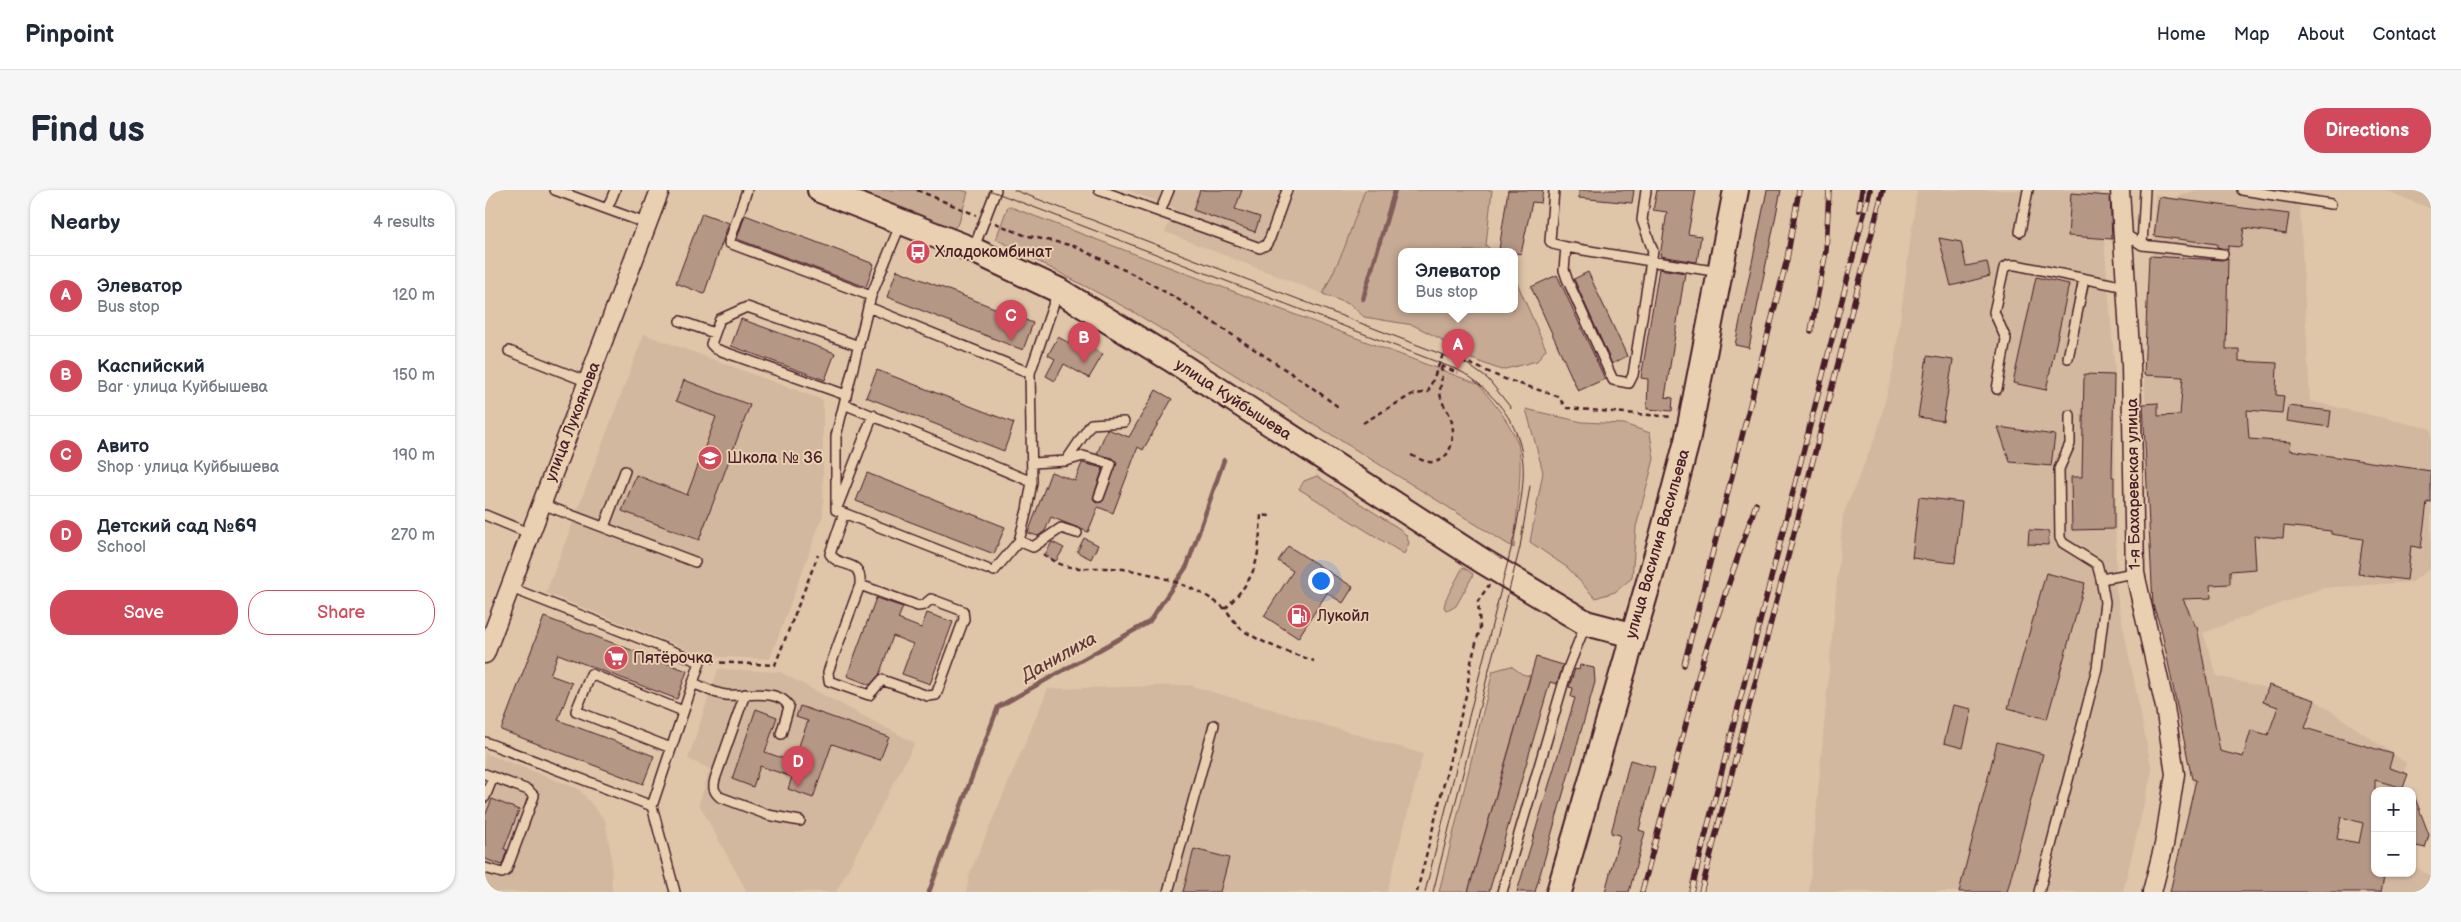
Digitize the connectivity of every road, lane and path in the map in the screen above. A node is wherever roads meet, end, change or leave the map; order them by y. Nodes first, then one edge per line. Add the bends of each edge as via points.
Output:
1 (555, 190) edge
2 (615, 190) edge
3 (660, 190) edge
4 (747, 190) edge
5 (820, 190) edge
6 (917, 190) edge
7 (996, 190) edge
8 (1099, 190) edge
9 (1169, 190) edge
10 (1287, 190) edge
11 (1554, 190) edge
12 (1646, 190) edge
13 (1736, 190) edge
14 (2028, 190) edge
15 (2120, 190) edge
16 (2145, 190) edge
17 (2242, 190) edge
18 (2331, 204) dead end
19 (607, 209) junction
20 (1160, 212) junction
21 (985, 218) junction
22 (901, 221) junction
23 (648, 224) junction
24 (2020, 232) dead end
25 (2123, 233) junction
26 (2142, 245) junction
27 (1567, 247) junction
28 (973, 250) junction
29 (2223, 254) dead end
30 (1651, 261) junction
31 (1720, 272) junction
32 (2084, 279) junction
33 (2127, 287) junction
34 (1058, 290) junction
35 (871, 296) junction
36 (868, 307) junction
37 (679, 320) dead end
38 (713, 333) junction
39 (859, 346) junction
40 (509, 351) dead end
41 (2068, 358) dead end
42 (1440, 364) junction
43 (1458, 372) dead end
44 (1030, 373) junction
45 (588, 382) junction
46 (1997, 388) dead end
47 (845, 400) junction
48 (1341, 409) dead end
49 (873, 415) junction
50 (2070, 415) dead end
51 (1677, 417) dead end
52 (1124, 422) dead end
53 (1363, 423) dead end
54 (1411, 455) dead end
55 (1066, 461) junction
56 (1032, 463) junction
57 (625, 471) dead end
58 (1032, 482) junction
59 (1099, 497) dead end
60 (542, 504) junction
61 (840, 511) junction
62 (485, 516) edge
63 (1270, 516) dead end
64 (603, 527) junction
65 (1077, 533) dead end
66 (531, 534) junction
67 (1019, 541) junction
68 (822, 546) dead end
69 (1033, 547) junction
70 (695, 562) dead end
71 (1499, 570) junction
72 (2135, 573) junction
73 (2101, 579) junction
74 (860, 585) junction
75 (511, 588) junction
76 (1225, 609) junction
77 (491, 618) edge
78 (1586, 623) junction
79 (1633, 635) junction
80 (485, 654) edge
81 (1314, 661) dead end
82 (700, 662) junction
83 (693, 683) junction
84 (745, 694) junction
85 (683, 711) junction
86 (1214, 725) dead end
87 (781, 734) dead end
88 (485, 742) edge
89 (671, 748) junction
90 (489, 775) edge
91 (485, 797) edge
92 (652, 806) junction
93 (800, 821) dead end
94 (485, 868) edge
95 (675, 892) edge
96 (1168, 892) edge
97 (1417, 892) edge
98 (1502, 892) edge
99 (1559, 892) edge
100 (2039, 892) edge
101 (2152, 892) edge

1 - 19 lane
2 - 19 lane
3 - 23 street, улица Лукоянова
4 - 35 lane via 729,244
5 - 22 main road, улица Куйбышева
6 - 21 path
7 - 21 lane
8 - 20 lane
9 - 20 lane
10 - 20 lane via 1270,238 1260,248
11 - 27 lane via 1551,241
12 - 30 lane via 1642,220 1653,251
13 - 31 main road, улица Василия Васильева
14 - 24 lane
15 - 25 street, 1-я Бахаревская улица
16 - 26 lane
17 - 18 lane
19 - 23 lane
21 - 28 lane
21 - 48 path via 1024,235 1074,246 1135,275 1176,298
22 - 28 main road, улица Куйбышева
22 - 35 lane
23 - 45 street, улица Лукоянова
25 - 26 lane
25 - 33 street, 1-я Бахаревская улица
26 - 29 lane
27 - 30 lane
27 - 30 lane via 1564,270 1567,280 1611,377 1618,382 1629,383 1632,380
28 - 34 main road, улица Куйбышева
30 - 31 lane
31 - 79 main road, улица Василия Васильева via 1687,441
32 - 33 lane
32 - 41 lane
32 - 46 lane via 2016,265 2004,268 1994,312 2006,339
33 - 72 street, 1-я Бахаревская улица
34 - 44 lane
34 - 71 main road, улица Куйбышева
35 - 36 lane
36 - 39 lane
36 - 44 lane
37 - 38 lane
38 - 39 lane via 720,319 747,307
38 - 47 lane via 711,344 716,349
39 - 47 lane
40 - 45 lane
42 - 43 path
42 - 51 path via 1444,352 1502,378 1557,396 1567,408
42 - 53 path via 1428,392 1411,395
42 - 54 path via 1443,373 1441,397 1451,418 1453,433 1450,450 1441,460 1431,463
44 - 56 lane
45 - 60 street, улица Лукоянова
47 - 49 lane
47 - 61 lane via 836,436
49 - 58 lane
49 - 61 lane
50 - 73 lane via 2070,444 2059,469 2060,538 2097,564
52 - 55 lane via 1091,424
55 - 56 lane
55 - 59 lane via 1083,456 1111,464
56 - 58 lane
57 - 64 lane
58 - 67 lane
60 - 64 lane
60 - 66 street, улица Лукоянова
61 - 67 lane via 990,570
61 - 74 lane via 830,554 856,568 861,574
62 - 66 lane
63 - 76 path via 1261,515 1255,570 1239,596
64 - 70 lane
65 - 69 lane via 1061,528
66 - 75 street, улица Лукоянова
67 - 69 lane
68 - 82 path via 775,665
69 - 76 path via 1064,567 1140,571 1170,580 1206,595
71 - 78 main road, улица Куйбышева
71 - 97 path via 1478,601 1480,628 1467,691
72 - 73 lane
72 - 101 street, 1-я Бахаревская улица via 2165,707 2175,774 2164,845
73 - 100 lane via 2105,602 2097,668
74 - 74 lane via 918,606 931,599 963,611 964,619 935,695 928,696 882,680 869,695 827,678
75 - 77 street, улица Лукоянова
75 - 82 lane
76 - 81 path via 1243,630 1277,648
77 - 80 street, улица Лукоянова
78 - 79 main road, улица Куйбышева
78 - 98 lane via 1567,671
79 - 99 main road, улица Василия Васильева
82 - 83 lane
83 - 84 lane via 726,695
83 - 85 lane
84 - 87 lane via 763,693 788,703 789,712
84 - 93 lane via 715,779 715,793 768,814
85 - 89 lane
85 - 89 lane via 591,674 576,711
86 - 96 lane
88 - 92 lane
89 - 92 lane
90 - 91 lane
90 - 94 lane via 528,790 534,796 506,871 502,873
92 - 95 lane

